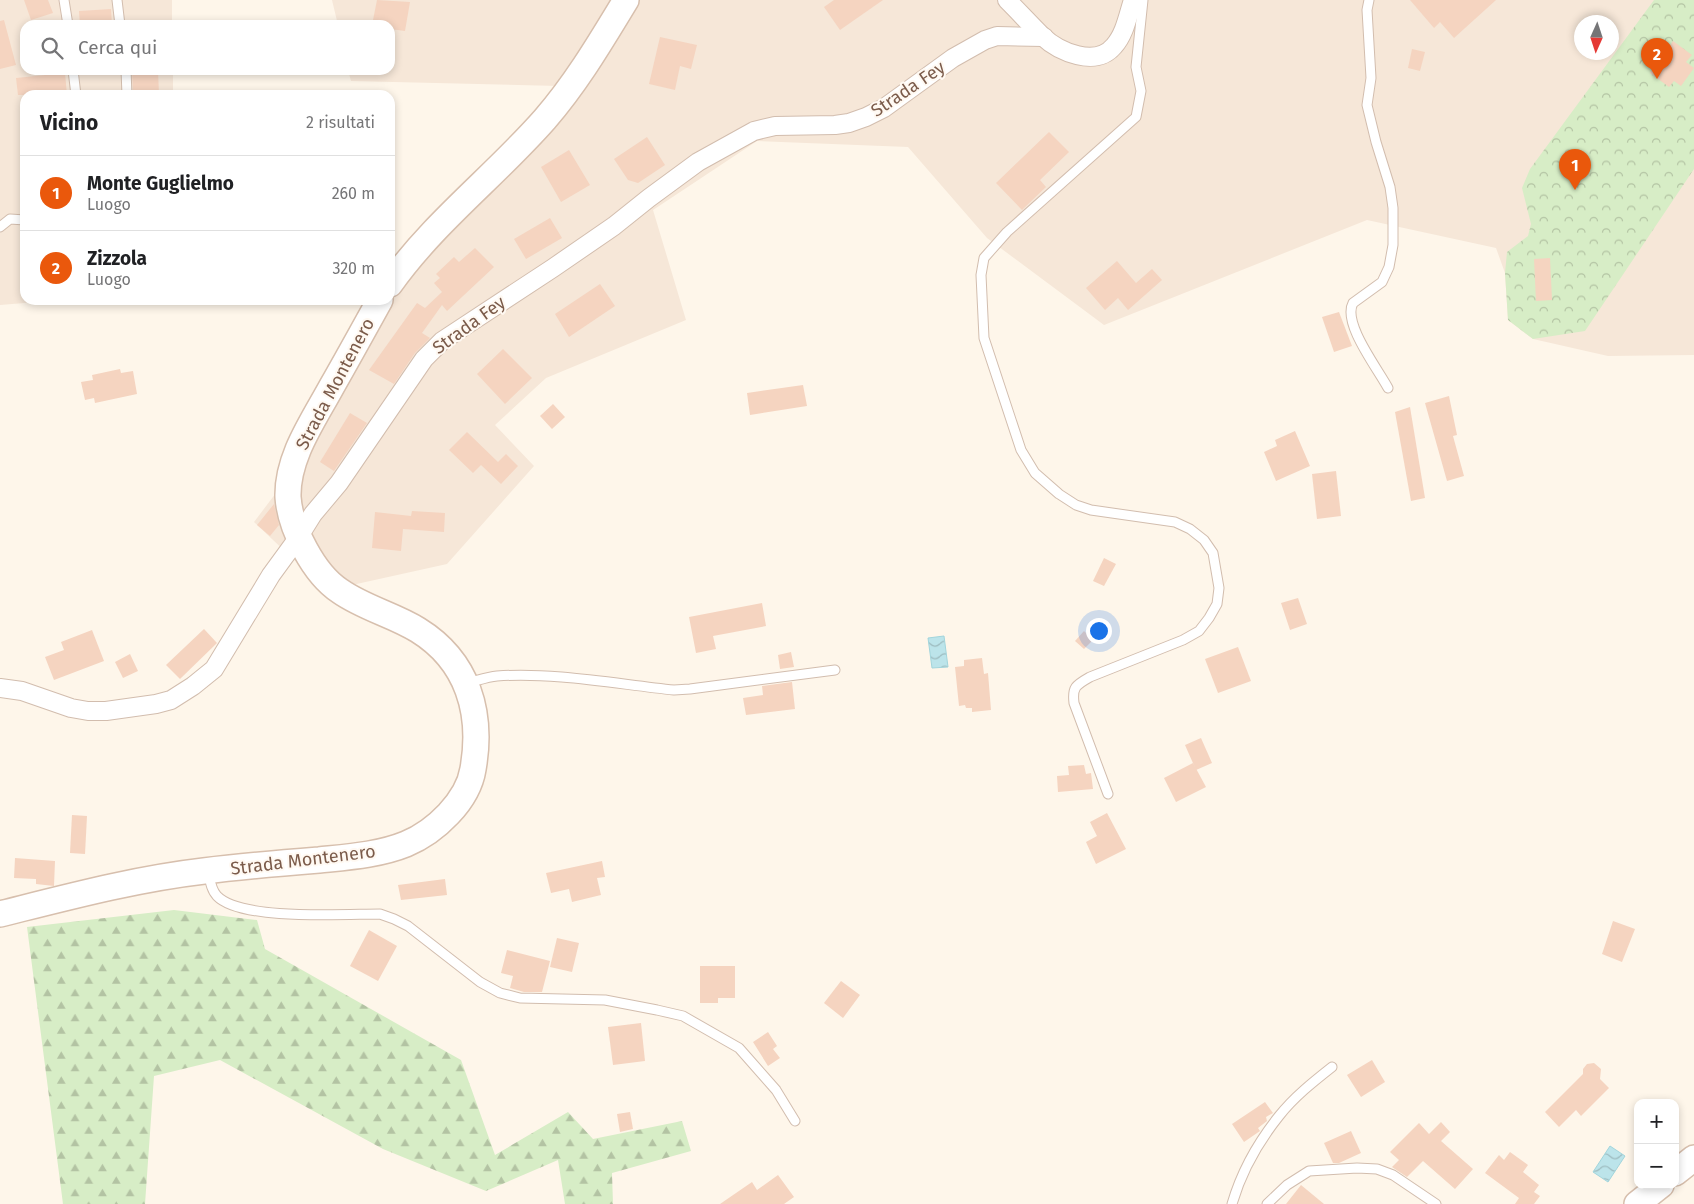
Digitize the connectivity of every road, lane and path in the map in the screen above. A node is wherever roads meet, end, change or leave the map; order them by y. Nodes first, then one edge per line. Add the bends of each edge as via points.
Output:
1 (64, 0) edge
2 (117, 0) edge
3 (626, 0) edge
4 (1007, 0) edge
5 (1133, 0) edge
6 (1144, 0) edge
7 (1369, 0) edge
8 (67, 20) edge
9 (119, 20) edge
10 (1044, 37) junction
11 (74, 75) edge
12 (126, 75) edge
13 (75, 90) edge
14 (127, 90) edge
15 (20, 220) edge
16 (0, 227) edge
17 (395, 277) edge
18 (377, 305) edge
19 (1388, 388) dead end
20 (298, 538) junction
21 (835, 670) dead end
22 (466, 683) junction
23 (0, 688) edge
24 (1108, 794) dead end
25 (208, 870) junction
26 (0, 914) edge
27 (1332, 1067) dead end
28 (795, 1121) dead end
29 (1694, 1158) edge
30 (1679, 1170) edge
31 (1656, 1189) edge
32 (1232, 1204) edge
33 (1267, 1204) edge
34 (1436, 1204) edge
35 (1637, 1204) edge

1 - 8 lane
2 - 9 lane
3 - 17 main road via 582,73 544,120 429,236
4 - 10 street
5 - 10 street via 1120,38 1106,54 1086,57 1070,53
6 - 24 lane via 1136,67 1141,91 1136,117 1006,232 984,258 981,275 984,338 1021,450 1036,473 1076,505 1175,522 1204,540 1213,553 1219,588 1217,604 1199,631 1090,677 1078,684 1073,692 1074,703
7 - 19 lane via 1372,78 1367,105 1390,187 1393,245 1382,282 1353,303 1350,316 1358,338
10 - 20 street, Strada Fey via 997,36 985,40 866,118 835,125 775,126 754,130 698,162 614,226 442,341 424,359
11 - 13 lane
12 - 14 lane
15 - 16 lane via 10,219
18 - 20 main road, Strada Montenero via 298,449 289,477 288,498
20 - 22 main road, Strada Montenero via 316,567 338,590 418,630 452,660
20 - 23 street, Strada Fey via 270,575 214,669 171,700 116,710 88,711 22,691
21 - 22 lane via 674,690 523,675 494,676
22 - 25 main road, Strada Montenero via 474,707 477,733 472,774 452,809 426,832 407,844 355,856
25 - 26 main road, Strada Montenero via 124,884
25 - 28 lane, Strada Montenero via 211,887 217,896 227,904 257,912 380,914 394,918 480,982 500,992 520,998 604,1000 683,1016 739,1048 776,1090
27 - 32 lane via 1279,1115 1247,1168
29 - 30 main road
31 - 35 main road
33 - 34 lane via 1309,1170 1357,1168 1377,1169 1392,1175

